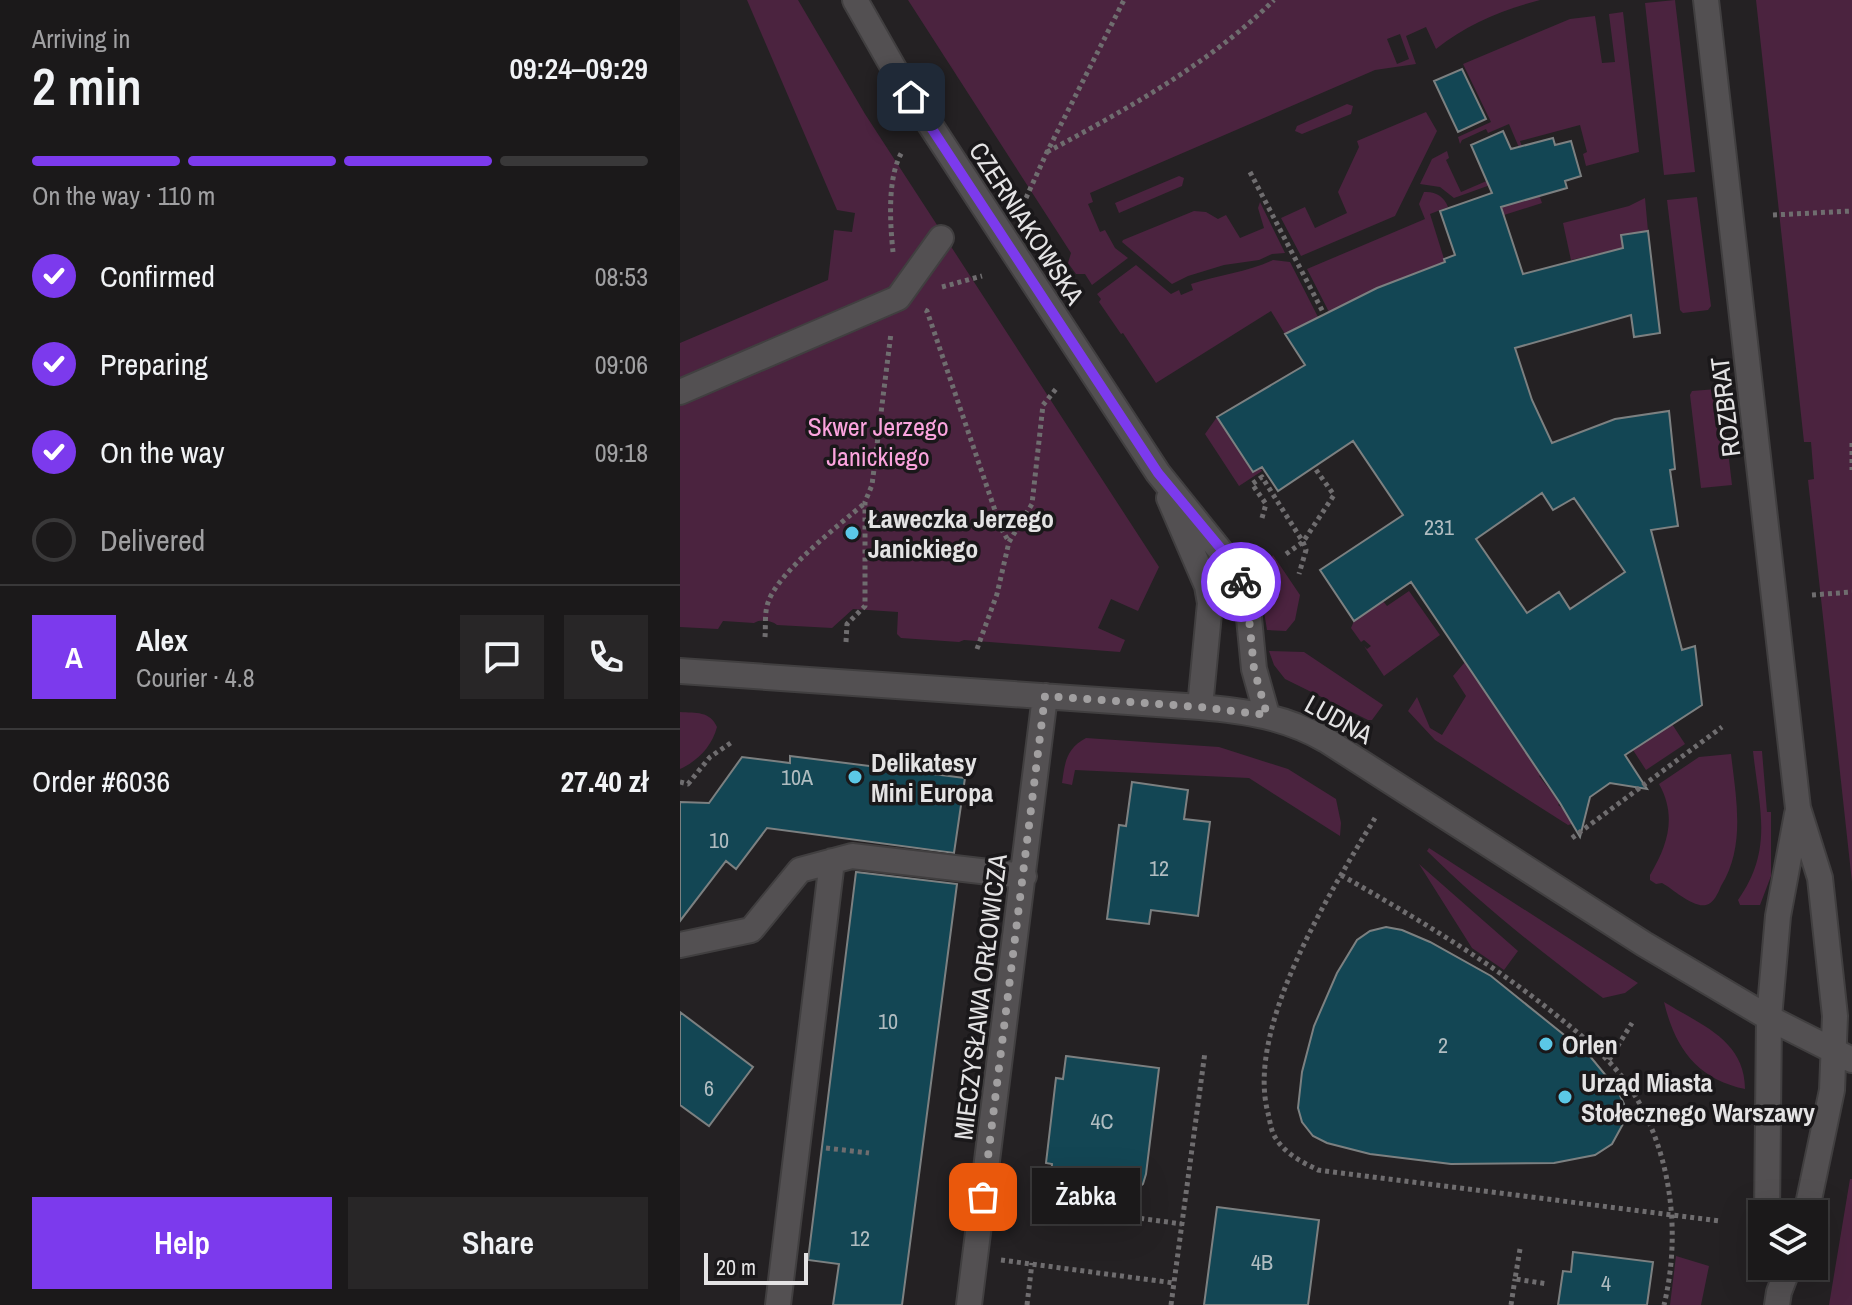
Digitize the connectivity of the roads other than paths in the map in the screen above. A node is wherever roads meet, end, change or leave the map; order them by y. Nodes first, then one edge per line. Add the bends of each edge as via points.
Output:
1 (855, 0) edge
2 (1706, 0) edge
3 (941, 238) dead end
4 (680, 392) edge
5 (1158, 473) junction
6 (680, 671) edge
7 (1045, 696) junction
8 (1200, 707) junction
9 (1267, 715) junction
10 (1798, 808) junction
11 (832, 861) junction
12 (1024, 876) junction
13 (680, 945) edge
14 (1769, 1018) junction
15 (1843, 1056) edge
16 (1767, 1200) edge
17 (1809, 1200) edge
18 (778, 1305) edge
19 (969, 1305) edge

1 - 5 street, CZERNIAKOWSKA via 897,74
2 - 10 street, ROZBRAT
3 - 4 street via 898,298
5 - 8 street, CZERNIAKOWSKA via 1209,595
5 - 9 street, CZERNIAKOWSKA via 1240,578
6 - 7 street, LUDNA
7 - 8 street, LUDNA
7 - 12 street, MIECZYSŁAWA ORŁOWICZA
8 - 9 street, LUDNA
9 - 14 street, LUDNA via 1326,740
10 - 14 street, ROZBRAT via 1778,916
10 - 15 street, ROZBRAT via 1820,878
11 - 12 street via 852,856
11 - 13 street via 800,870 751,930
11 - 18 street
12 - 19 street, MIECZYSŁAWA ORŁOWICZA
14 - 15 street, LUDNA
14 - 16 street, ROZBRAT
15 - 17 street, ROZBRAT

